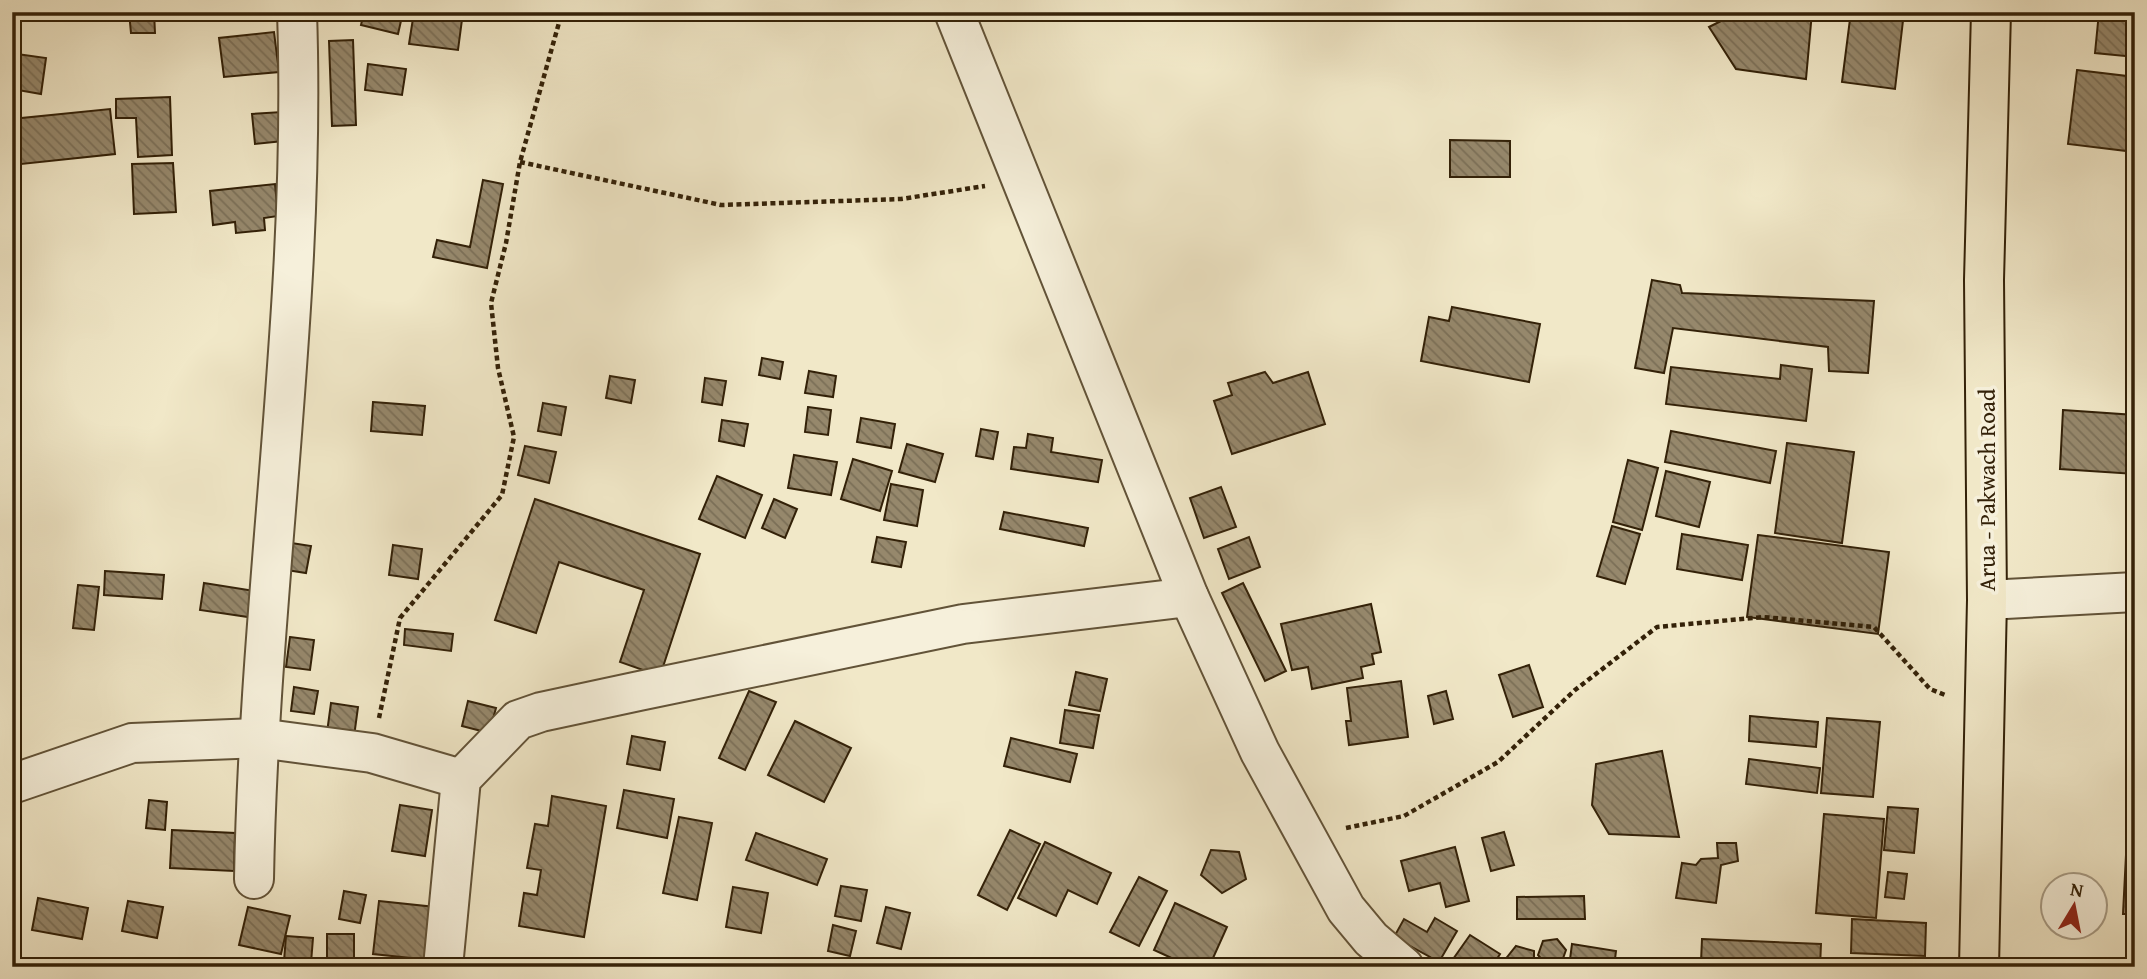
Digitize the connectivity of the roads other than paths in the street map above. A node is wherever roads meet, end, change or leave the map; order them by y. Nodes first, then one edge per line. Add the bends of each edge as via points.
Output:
1 (298, 12) edge
2 (954, 12) edge
3 (1991, 12) edge
4 (2135, 592) edge
5 (1189, 597) junction
6 (1987, 600) junction
7 (259, 738) junction
8 (461, 779) junction
9 (12, 784) edge
10 (254, 880) dead end
11 (443, 967) edge
12 (1404, 967) edge
13 (1979, 967) edge

1 - 7 street via 301,76 286,391
2 - 5 street
3 - 6 main road, Arua - Pakwach Road via 1984,280
4 - 6 street
5 - 8 street via 962,624 541,712 511,726
5 - 12 street via 1260,752 1346,909 1371,939
6 - 13 main road, Arua - Pakwach Road
7 - 8 street via 372,753
7 - 9 street via 132,743
7 - 10 street
8 - 11 street

